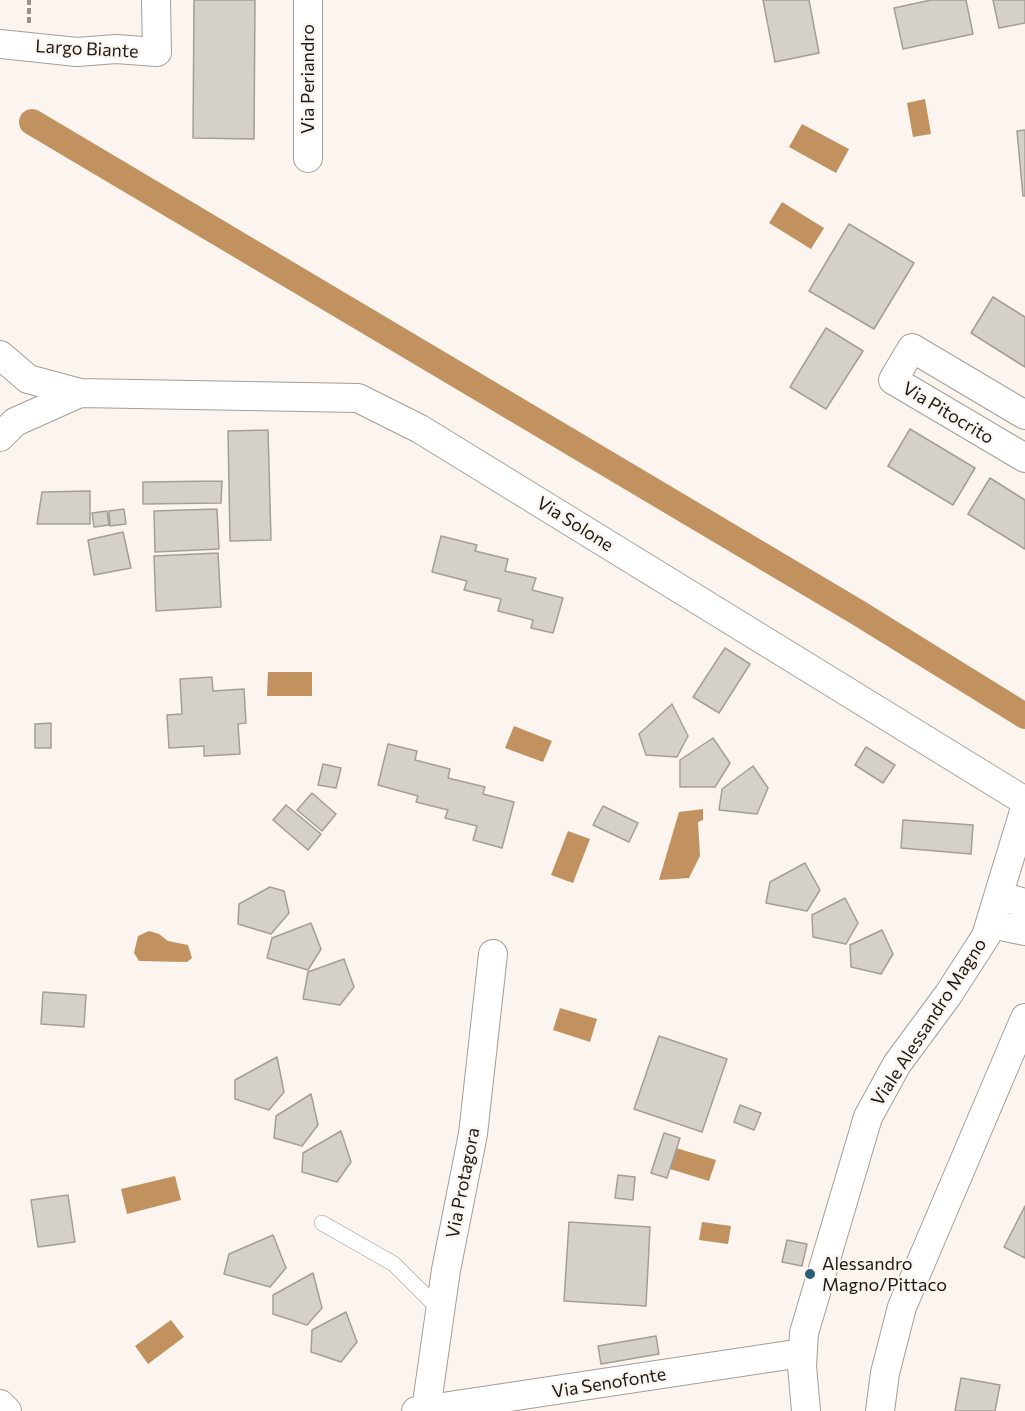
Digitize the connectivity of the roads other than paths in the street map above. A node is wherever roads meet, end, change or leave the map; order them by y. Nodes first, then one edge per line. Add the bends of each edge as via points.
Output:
1 (156, 0) edge
2 (308, 0) edge
3 (0, 44) edge
4 (308, 158) dead end
5 (0, 355) edge
6 (80, 393) junction
7 (1025, 415) edge
8 (0, 437) edge
9 (1025, 458) edge
10 (1025, 801) edge
11 (1025, 808) edge
12 (1012, 900) edge
13 (991, 924) junction
14 (1025, 931) edge
15 (493, 954) dead end
16 (1025, 1018) edge
17 (322, 1223) dead end
18 (440, 1310) junction
19 (802, 1353) junction
20 (0, 1404) edge
21 (7, 1411) edge
22 (421, 1411) edge
23 (806, 1411) edge
24 (880, 1411) edge

1 - 3 street, Largo Biante via 157,52 77,52
2 - 4 street, Via Periandro
5 - 6 street via 28,379
6 - 8 street via 15,422
6 - 10 street, Via Solone via 358,398 420,429
7 - 9 street, Via Pitocrito via 912,348 892,380
11 - 12 street, Viale Alessandro Magno
12 - 13 street, Viale Alessandro Magno
13 - 14 street
13 - 19 street, Viale Alessandro Magno via 871,1109 809,1311
15 - 18 street, Via Protagora via 473,1134
16 - 24 street via 902,1307
17 - 18 lane via 394,1264
18 - 22 street, Via Protagora
19 - 22 street, Via Senofonte
19 - 23 street, Viale Alessandro Magno
20 - 21 street

